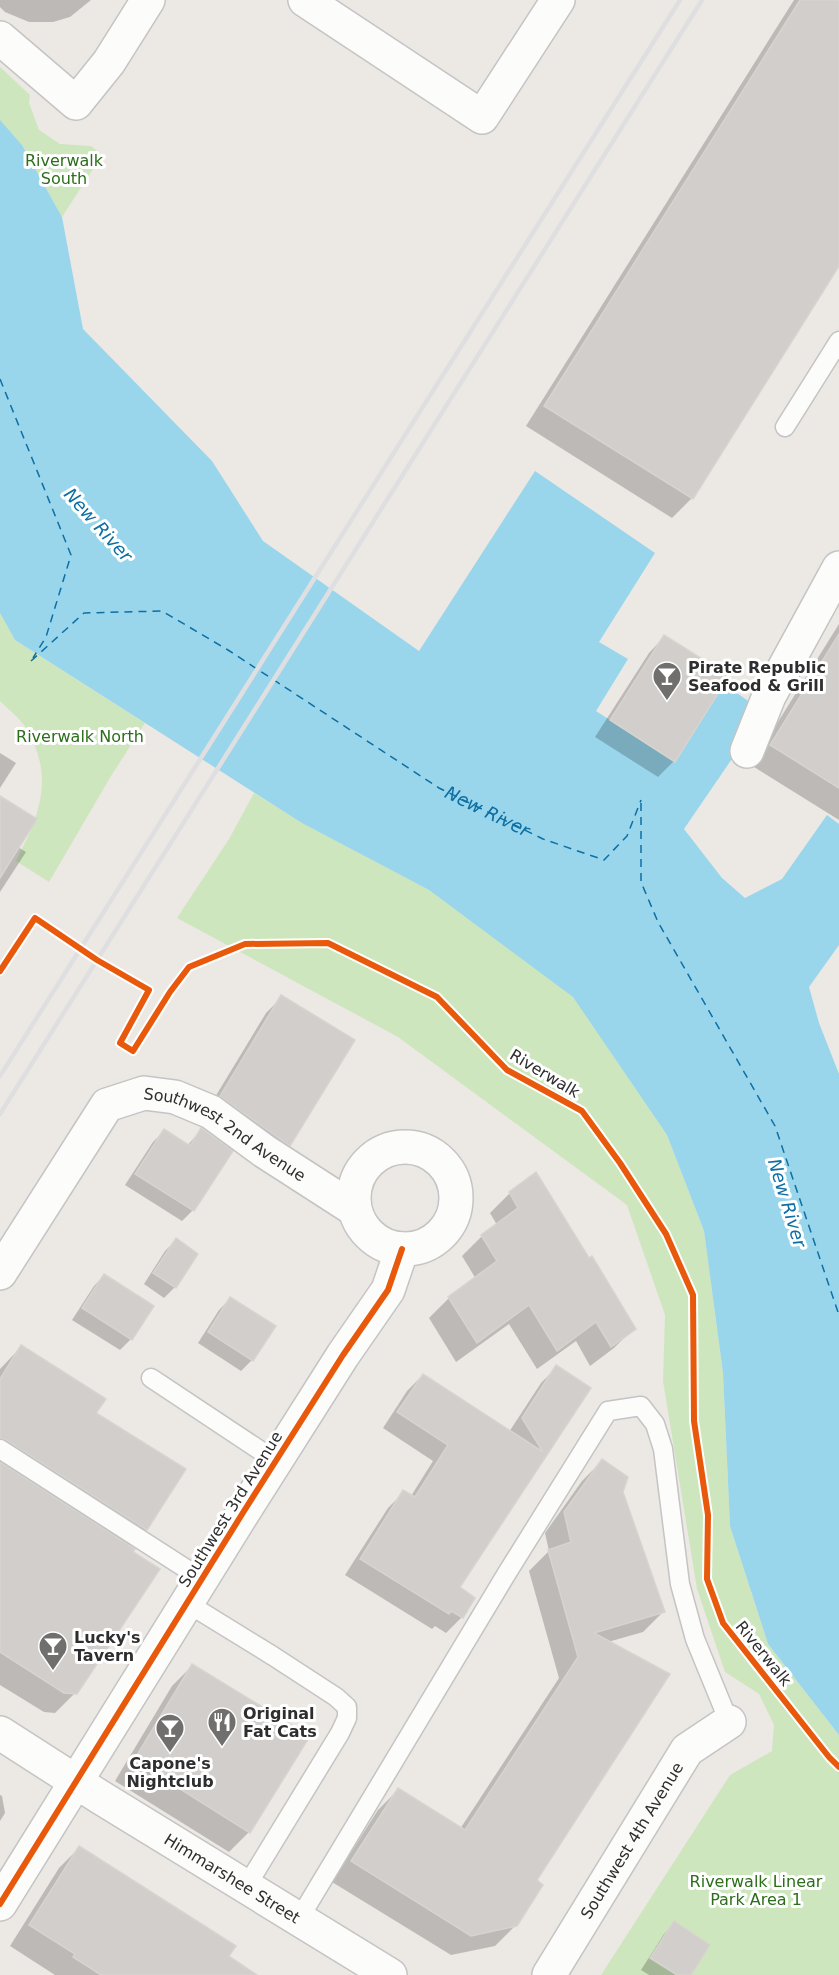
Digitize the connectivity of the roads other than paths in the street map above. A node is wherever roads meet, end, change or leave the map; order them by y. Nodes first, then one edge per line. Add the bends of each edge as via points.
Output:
1 (148, 0) edge
2 (305, 0) edge
3 (558, 0) edge
4 (0, 38) edge
5 (839, 341) edge
6 (785, 427) dead end
7 (839, 568) edge
8 (747, 752) dead end
9 (354, 1209) junction
10 (402, 1249) junction
11 (0, 1273) edge
12 (151, 1378) dead end
13 (0, 1449) edge
14 (276, 1461) junction
15 (195, 1591) junction
16 (729, 1722) joint
17 (0, 1733) edge
18 (76, 1783) junction
19 (246, 1887) junction
20 (0, 1904) edge
21 (299, 1919) junction
22 (390, 1975) edge
23 (549, 1975) edge

1 - 4 street via 109,62 76,103
2 - 3 street via 482,117
5 - 6 lane
7 - 8 street via 769,696
9 - 10 street via 371,1237 385,1246
9 - 10 street via 353,1191 368,1161 398,1146 432,1153 445,1164 453,1179 457,1197 454,1213 447,1229 434,1241
9 - 11 street, Southwest 2nd Avenue via 211,1112 175,1097 144,1093 107,1105
10 - 14 street, Southwest 3rd Avenue via 388,1290
12 - 14 lane
13 - 15 lane
14 - 15 street, Southwest 3rd Avenue
15 - 18 street, Southwest 3rd Avenue
15 - 19 lane via 273,1656 347,1707 340,1733
16 - 21 lane via 695,1639 680,1584 663,1449 654,1424 641,1406 608,1411
16 - 23 street, Southwest 4th Avenue via 687,1750
17 - 18 street, Himmarshee Street
18 - 19 street, Himmarshee Street
18 - 20 street, Southwest 3rd Avenue
19 - 21 street, Himmarshee Street
21 - 22 street, Himmarshee Street

